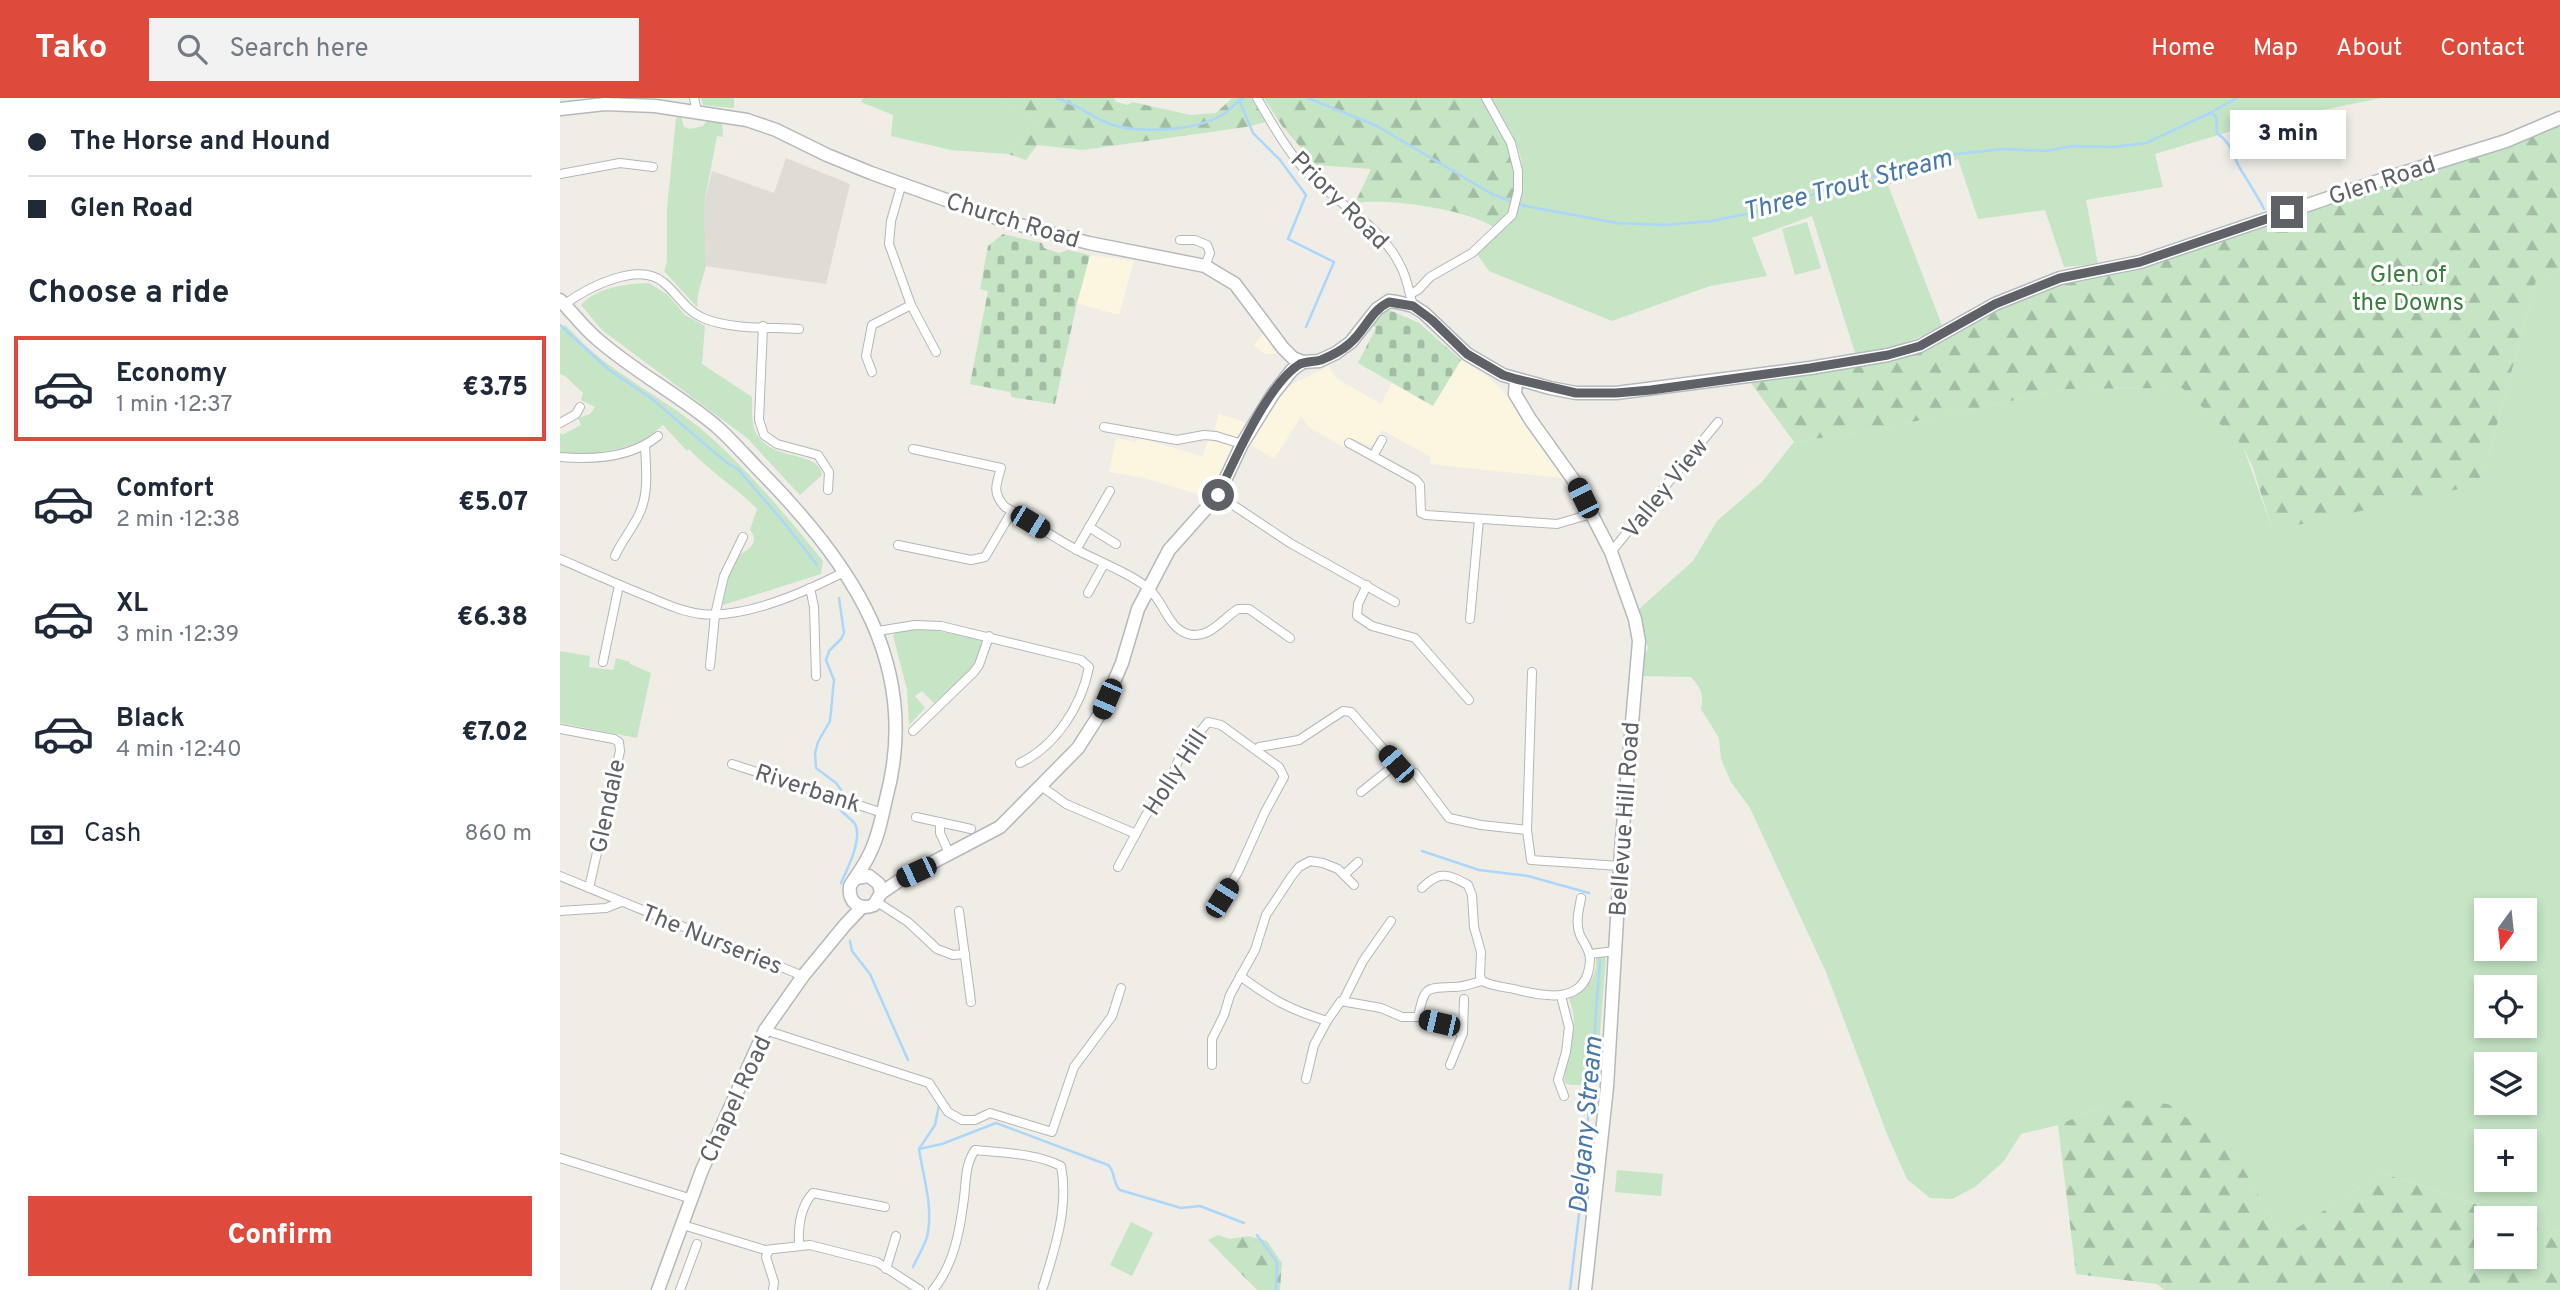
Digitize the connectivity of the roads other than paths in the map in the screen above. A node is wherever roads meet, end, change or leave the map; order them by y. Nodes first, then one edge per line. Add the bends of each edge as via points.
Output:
1 (1486, 98) edge
2 (1259, 101) edge
3 (696, 104) edge
4 (560, 108) edge
5 (2560, 118) edge
6 (653, 167) dead end
7 (560, 174) edge
8 (902, 183) junction
9 (1180, 240) dead end
10 (1205, 266) junction
11 (1411, 300) junction
12 (562, 302) edge
13 (911, 305) junction
14 (763, 326) junction
15 (799, 329) dead end
16 (936, 352) dead end
17 (1303, 362) junction
18 (872, 372) dead end
19 (1516, 379) junction
20 (580, 407) dead end
21 (560, 422) edge
22 (1718, 422) dead end
23 (1104, 427) dead end
24 (658, 436) dead end
25 (1382, 440) dead end
26 (1349, 443) dead end
27 (1242, 444) junction
28 (645, 446) junction
29 (913, 449) dead end
30 (1373, 456) junction
31 (560, 457) edge
32 (828, 490) dead end
33 (1110, 491) dead end
34 (1218, 495) junction
35 (1012, 511) junction
36 (1591, 514) junction
37 (1479, 519) junction
38 (1089, 527) junction
39 (743, 537) dead end
40 (1116, 544) dead end
41 (898, 545) dead end
42 (1076, 550) junction
43 (1611, 552) junction
44 (615, 556) dead end
45 (560, 559) edge
46 (1104, 564) junction
47 (844, 572) junction
48 (619, 585) junction
49 (1367, 585) junction
50 (1147, 587) junction
51 (810, 588) junction
52 (1088, 593) dead end
53 (1395, 602) dead end
54 (715, 615) junction
55 (1470, 619) dead end
56 (878, 631) junction
57 (989, 636) junction
58 (1290, 638) dead end
59 (603, 662) dead end
60 (710, 666) dead end
61 (1532, 672) dead end
62 (816, 676) dead end
63 (1469, 700) dead end
64 (560, 729) edge
65 (913, 731) dead end
66 (1256, 750) junction
67 (1020, 762) dead end
68 (732, 764) dead end
69 (1415, 773) dead end
70 (1041, 786) junction
71 (1361, 792) dead end
72 (883, 813) junction
73 (916, 817) dead end
74 (940, 822) junction
75 (971, 829) dead end
76 (1527, 830) junction
77 (1136, 834) junction
78 (871, 853) junction
79 (950, 855) junction
80 (1358, 862) dead end
81 (1620, 866) junction
82 (1118, 867) dead end
83 (1344, 875) junction
84 (560, 876) edge
85 (856, 878) junction
86 (1354, 885) dead end
87 (589, 888) junction
88 (877, 888) junction
89 (1422, 888) dead end
90 (1222, 898) dead end
91 (1581, 898) dead end
92 (621, 902) junction
93 (857, 904) junction
94 (560, 911) edge
95 (959, 911) dead end
96 (1391, 921) dead end
97 (1615, 951) junction
98 (965, 954) junction
99 (1590, 954) junction
100 (803, 976) junction
101 (1240, 976) junction
102 (1482, 981) junction
103 (1121, 988) dead end
104 (1561, 996) junction
105 (1464, 999) dead end
106 (1343, 1001) junction
107 (971, 1002) dead end
108 (1418, 1017) junction
109 (1327, 1021) junction
110 (765, 1030) junction
111 (1463, 1033) junction
112 (1212, 1065) dead end
113 (1450, 1065) dead end
114 (1306, 1079) dead end
115 (1564, 1097) dead end
116 (560, 1158) edge
117 (692, 1199) junction
118 (885, 1208) dead end
119 (683, 1225) junction
120 (896, 1236) dead end
121 (696, 1244) dead end
122 (799, 1245) junction
123 (769, 1250) junction
124 (886, 1269) junction
125 (1043, 1287) dead end
126 (658, 1290) edge
127 (680, 1290) edge
128 (774, 1290) edge
129 (920, 1290) edge
130 (933, 1290) edge
131 (1585, 1290) edge

1 - 11 street via 1511,143 1518,171 1512,215 1472,253 1430,277
2 - 11 street, Priory Road via 1305,170 1387,245 1400,264
3 - 4 street, Church Road
3 - 8 street, Church Road via 776,130
5 - 19 street, Glen Road via 2506,141 2140,262 2060,278 1995,304 1920,346 1888,355 1616,393 1576,393
6 - 7 street via 620,163
8 - 10 street, Church Road via 1005,220 1089,243
8 - 13 street via 889,244
9 - 10 street via 1207,245 1210,253
10 - 17 street, Church Road via 1235,284 1283,348
11 - 17 street via 1383,304 1336,354
11 - 19 street, Glen Road via 1467,354
12 - 14 street via 603,282 642,274 663,282 689,310 704,318
12 - 47 street via 596,338 716,426 789,500
13 - 16 street
13 - 18 street via 872,325 866,356
14 - 15 street
14 - 32 street via 759,420 764,435 777,444 818,455 829,472
17 - 27 street via 1273,394
19 - 36 street, Bellevue Hill Road via 1515,394 1575,482
20 - 21 street
22 - 43 street, Valley View
23 - 27 street via 1177,440 1216,436
24 - 28 street
25 - 30 street
26 - 30 street
27 - 34 street
28 - 31 street via 583,459
28 - 44 street via 646,491 640,513
29 - 35 street via 1001,468 994,488 997,499
30 - 37 street via 1416,480 1421,513
33 - 38 street
34 - 49 street via 1290,543
34 - 50 street via 1181,534
35 - 41 street via 985,557 971,560
35 - 42 street
36 - 37 street via 1557,524
36 - 43 street, Bellevue Hill Road
37 - 55 street
38 - 40 street
38 - 42 street
39 - 54 street via 724,576
42 - 46 street
43 - 81 street, Bellevue Hill Road via 1639,642
45 - 48 street
46 - 50 street
46 - 52 street
47 - 51 street
47 - 56 street
48 - 54 street via 675,607
48 - 59 street
49 - 53 street
49 - 63 street via 1357,616 1372,626 1415,638
50 - 58 street via 1175,627 1189,634 1210,633 1238,609 1249,609
50 - 70 street via 1101,712 1078,748
51 - 54 street
51 - 62 street
54 - 60 street
56 - 57 street via 928,625
56 - 72 street via 897,725
57 - 65 street via 973,673
57 - 67 street via 1081,660 1089,667 1086,685 1056,735
61 - 76 street
64 - 87 street, Glendale via 619,742
66 - 71 street via 1299,740 1343,711 1351,712 1398,766
66 - 77 street, Holly Hill via 1221,725 1208,722 1180,756 1169,784
66 - 90 street, Holly Hill via 1279,767 1284,777
68 - 72 street, Riverbank
69 - 76 street via 1449,818
70 - 77 street, Holly Hill via 1066,804
70 - 79 street via 1000,827
72 - 78 street
73 - 74 street
74 - 75 street
74 - 79 street
76 - 81 street via 1531,860
77 - 82 street, Holly Hill
78 - 85 street
78 - 88 street
79 - 88 street
80 - 83 street
81 - 97 street, Bellevue Hill Road
83 - 86 street
83 - 101 street via 1323,863 1310,861 1299,867 1266,915 1255,950
84 - 87 street, The Nurseries
85 - 88 street via 864,876
85 - 93 street via 850,886
87 - 92 street, The Nurseries
88 - 93 street via 870,906
88 - 98 street via 937,949
89 - 102 street via 1442,875 1468,885
91 - 99 street via 1577,920
92 - 94 street, The Nurseries via 606,908
92 - 100 street, The Nurseries
93 - 100 street, Chapel Road
95 - 98 street
96 - 106 street
97 - 99 street
97 - 131 street, Bellevue Hill Road via 1607,1087
98 - 107 street
99 - 104 street via 1584,981
100 - 110 street, Chapel Road
101 - 109 street via 1295,1012
101 - 112 street via 1212,1039
102 - 104 street via 1531,994
102 - 108 street via 1458,988 1435,986 1425,993
103 - 110 street via 1112,1016 1074,1067 1052,1132 990,1113 962,1120 948,1112 929,1083
104 - 115 street via 1569,1027 1558,1080
105 - 111 street
106 - 108 street
106 - 109 street
108 - 111 street
109 - 114 street via 1314,1045
110 - 117 street, Chapel Road
111 - 113 street
116 - 117 street
117 - 119 street, Chapel Road
118 - 122 street via 813,1193 802,1212
119 - 123 street
119 - 126 street, Chapel Road
120 - 124 street
121 - 127 street
122 - 123 street
122 - 124 street via 877,1262
123 - 128 street via 766,1258
124 - 129 street
125 - 130 street via 1063,1204 1061,1166 1030,1156 975,1150 969,1158 953,1253

